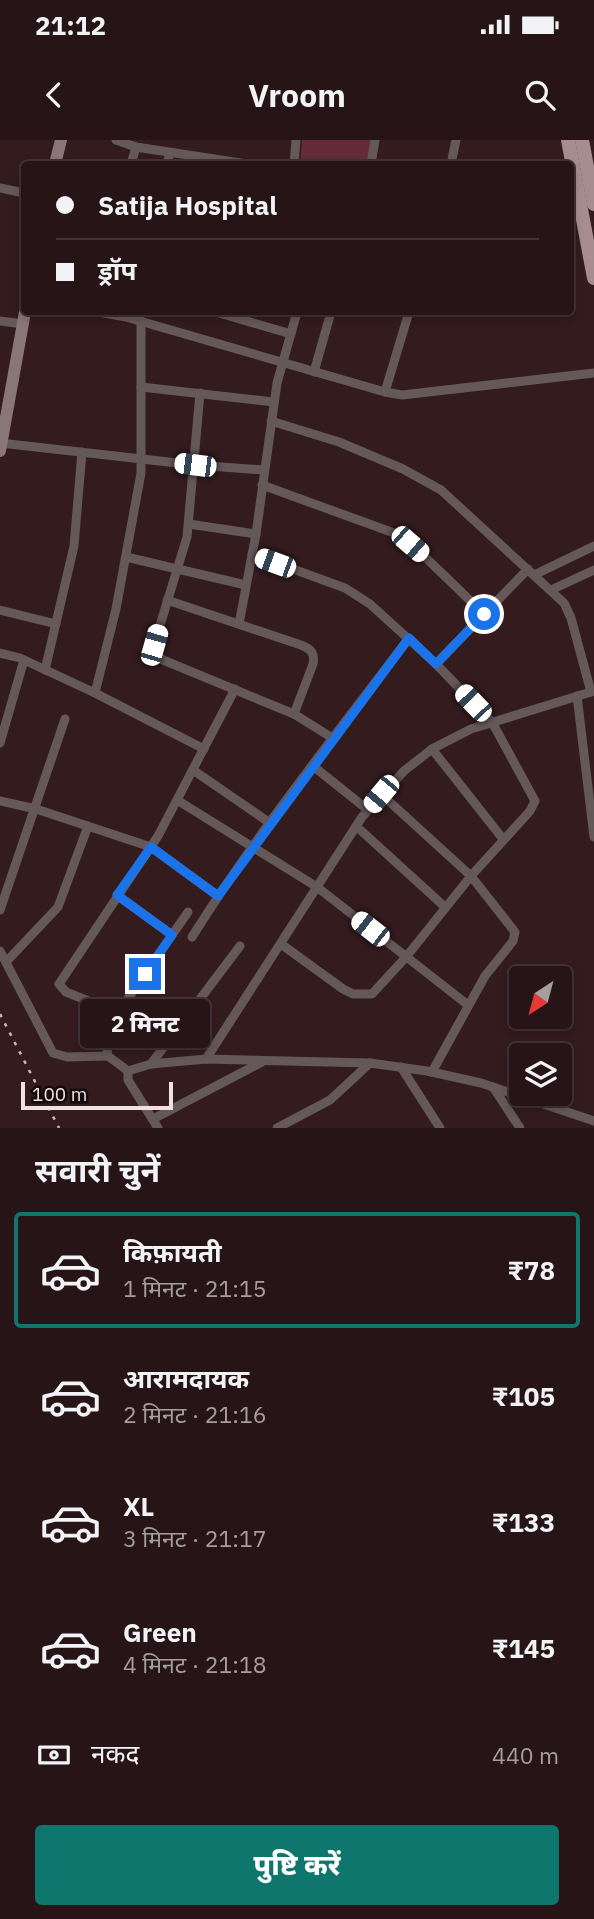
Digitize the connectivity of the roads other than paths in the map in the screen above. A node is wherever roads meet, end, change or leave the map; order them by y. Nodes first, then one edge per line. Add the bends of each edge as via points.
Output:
1 (61, 140) edge
2 (116, 140) edge
3 (296, 140) edge
4 (376, 140) edge
5 (456, 140) edge
6 (568, 140) edge
7 (582, 140) edge
8 (149, 145) edge
9 (136, 147) junction
10 (170, 153) junction
11 (56, 161) edge
12 (132, 161) edge
13 (168, 161) edge
14 (200, 161) edge
15 (294, 161) edge
16 (372, 161) edge
17 (452, 161) edge
18 (572, 161) edge
19 (574, 172) edge
20 (0, 188) edge
21 (21, 192) edge
22 (594, 204) edge
23 (594, 278) edge
24 (129, 315) edge
25 (226, 315) edge
26 (296, 315) edge
27 (330, 315) edge
28 (408, 315) edge
29 (24, 318) edge
30 (0, 321) edge
31 (141, 321) junction
32 (291, 334) junction
33 (282, 363) junction
34 (314, 372) junction
35 (594, 373) edge
36 (141, 387) junction
37 (200, 393) junction
38 (385, 393) junction
39 (274, 402) junction
40 (271, 421) junction
41 (0, 446) edge
42 (82, 452) junction
43 (141, 458) junction
44 (195, 465) junction
45 (264, 470) junction
46 (262, 485) junction
47 (189, 524) junction
48 (256, 534) junction
49 (594, 546) edge
50 (252, 554) junction
51 (125, 556) junction
52 (178, 569) junction
53 (594, 570) edge
54 (531, 572) junction
55 (246, 585) junction
56 (551, 590) junction
57 (167, 600) junction
58 (0, 610) edge
59 (484, 614) junction
60 (56, 624) junction
61 (239, 624) junction
62 (409, 638) junction
63 (0, 653) edge
64 (24, 660) junction
65 (436, 664) junction
66 (45, 670) junction
67 (235, 689) junction
68 (592, 691) edge
69 (95, 693) junction
70 (577, 696) junction
71 (294, 714) junction
72 (65, 719) dead end
73 (492, 722) junction
74 (334, 739) junction
75 (0, 743) edge
76 (204, 749) junction
77 (432, 749) junction
78 (313, 766) junction
79 (193, 770) junction
80 (381, 794) junction
81 (177, 800) junction
82 (0, 801) edge
83 (36, 809) junction
84 (368, 810) junction
85 (593, 820) edge
86 (270, 823) junction
87 (88, 826) junction
88 (356, 826) junction
89 (594, 836) edge
90 (503, 839) junction
91 (151, 847) junction
92 (253, 848) junction
93 (471, 876) junction
94 (317, 887) junction
95 (117, 895) junction
96 (218, 896) junction
97 (445, 907) junction
98 (0, 910) edge
99 (188, 912) dead end
100 (172, 935) junction
101 (192, 937) dead end
102 (281, 944) junction
103 (240, 946) dead end
104 (0, 951) edge
105 (406, 957) junction
106 (6, 962) junction
107 (468, 1005) junction
108 (118, 1013) junction
109 (108, 1056) junction
110 (206, 1059) junction
111 (263, 1062) junction
112 (370, 1063) junction
113 (151, 1064) junction
114 (401, 1067) junction
115 (128, 1071) junction
116 (432, 1072) junction
117 (493, 1087) junction
118 (591, 1123) edge
119 (155, 1124) edge
120 (278, 1128) edge
121 (440, 1128) edge
122 (520, 1128) edge

1 - 11 street
2 - 9 street
3 - 15 street
4 - 16 street
5 - 17 street
6 - 18 main road
7 - 22 main road
8 - 9 street
8 - 10 street
9 - 12 street
10 - 13 street
10 - 14 street
19 - 23 main road
20 - 21 street
24 - 31 street
25 - 32 street
26 - 32 street
27 - 34 street
28 - 38 street
29 - 30 street
29 - 41 street
31 - 33 street
31 - 36 street
32 - 33 street
33 - 34 street
33 - 39 street
34 - 38 street
35 - 38 street via 417,394
36 - 37 street
36 - 43 street
37 - 39 street
37 - 44 street
39 - 40 street
40 - 45 street
40 - 54 street via 339,442 431,484
41 - 42 street
42 - 43 street
42 - 60 street via 74,546
43 - 44 street
43 - 51 street
44 - 45 street
44 - 47 street
45 - 46 street
46 - 48 street
46 - 59 street via 394,533
47 - 48 street
47 - 52 street
48 - 50 street
49 - 54 street
50 - 55 street
50 - 62 street via 345,587
51 - 52 street
51 - 69 street
52 - 55 street
52 - 57 street
53 - 56 street
54 - 56 street
54 - 59 street
55 - 61 street
56 - 68 street via 571,618
57 - 61 street
57 - 67 street via 155,652 163,660
58 - 60 street
59 - 65 street
60 - 66 street
61 - 71 street via 312,651 313,664
62 - 65 street
62 - 74 street
63 - 64 street
64 - 66 street
64 - 75 street
65 - 73 street
66 - 69 street
67 - 71 street
67 - 76 street
68 - 70 street
69 - 76 street
70 - 73 street
70 - 85 street
71 - 74 street
72 - 83 street
73 - 77 street
73 - 90 street via 535,801
74 - 78 street
76 - 79 street
77 - 80 street
77 - 90 street
78 - 84 street
78 - 86 street
79 - 81 street
79 - 86 street
80 - 84 street
80 - 93 street
81 - 91 street
81 - 92 street
82 - 83 street
83 - 87 street
83 - 98 street
84 - 88 street
85 - 89 street
86 - 92 street
87 - 91 street
87 - 106 street via 58,906
88 - 94 street
88 - 97 street
90 - 93 street
91 - 95 street
91 - 96 street
92 - 94 street
92 - 96 street
93 - 97 street
93 - 107 street via 516,936
94 - 102 street
94 - 105 street
95 - 100 street
95 - 108 street via 59,984 66,992
96 - 101 street
97 - 105 street
99 - 100 street
100 - 108 street
102 - 105 street via 343,989 362,995 383,985
102 - 110 street
103 - 113 street
104 - 106 street
105 - 107 street
106 - 109 street via 54,1053
107 - 116 street
108 - 109 street
109 - 115 street
110 - 111 street
110 - 113 street
111 - 112 street
111 - 119 street
112 - 114 street
112 - 120 street via 330,1100
113 - 115 street
114 - 116 street
114 - 121 street
115 - 119 street via 128,1080
116 - 117 street
117 - 118 street
117 - 122 street

